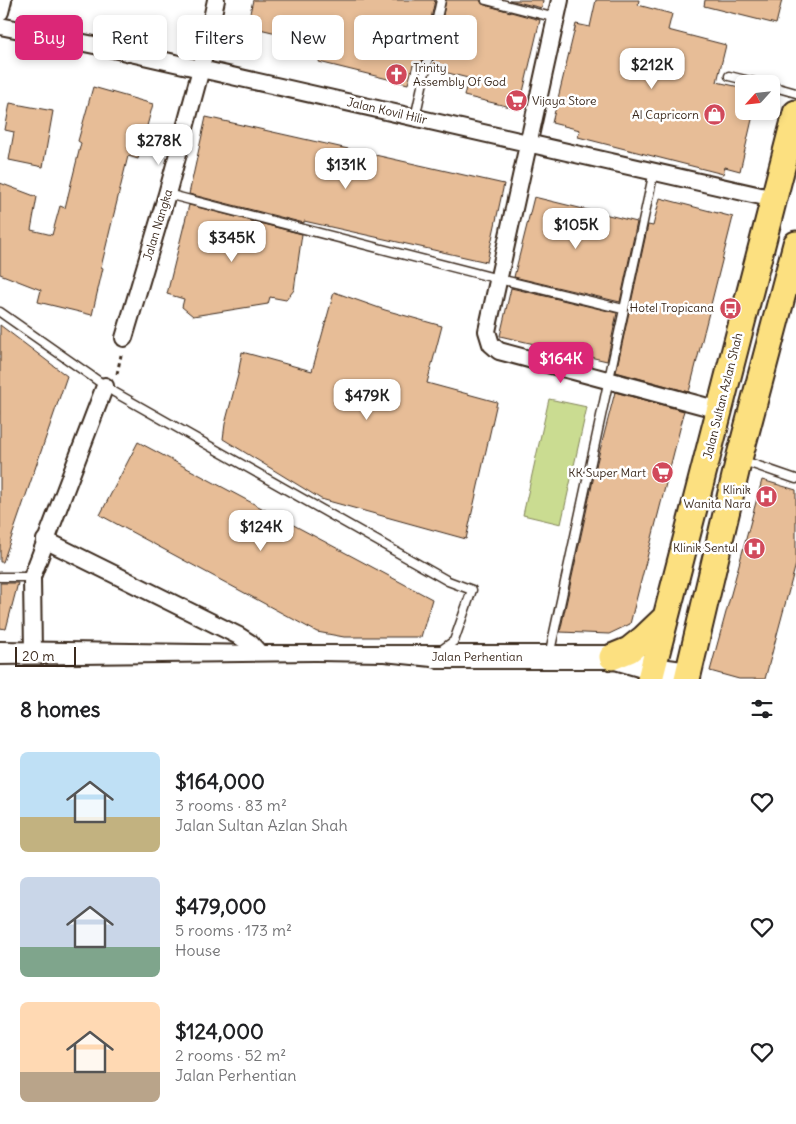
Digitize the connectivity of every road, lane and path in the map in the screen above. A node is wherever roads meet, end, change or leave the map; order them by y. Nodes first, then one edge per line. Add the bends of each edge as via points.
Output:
1 (3, 0) edge
2 (216, 0) edge
3 (441, 0) edge
4 (486, 0) edge
5 (560, 0) edge
6 (0, 12) edge
7 (556, 18) junction
8 (0, 26) edge
9 (201, 69) junction
10 (729, 76) dead end
11 (735, 77) edge
12 (780, 89) edge
13 (796, 93) edge
14 (796, 113) edge
15 (416, 118) junction
16 (528, 143) junction
17 (654, 171) junction
18 (167, 194) junction
19 (774, 199) junction
20 (796, 244) edge
21 (499, 279) junction
22 (624, 309) junction
23 (0, 312) edge
24 (124, 338) joint
25 (608, 380) junction
26 (109, 389) junction
27 (719, 410) junction
28 (739, 459) junction
29 (796, 479) edge
30 (45, 540) junction
31 (0, 576) edge
32 (32, 577) junction
33 (666, 617) junction
34 (0, 653) edge
35 (34, 653) junction
36 (263, 657) junction
37 (433, 657) junction
38 (548, 657) junction
39 (612, 657) junction
40 (651, 674) edge
41 (688, 676) edge
42 (0, 678) edge
43 (279, 679) edge
44 (416, 679) edge
45 (430, 679) edge

1 - 6 street
2 - 9 street, Jalan Nangka
3 - 15 lane
4 - 7 lane
5 - 7 street
7 - 16 street
8 - 9 street, Jalan Kovil Hilir
9 - 15 street, Jalan Kovil Hilir
9 - 18 street, Jalan Nangka
10 - 11 lane
12 - 13 lane
14 - 19 main road, Jalan Sultan Azlan Shah
15 - 16 street, Jalan Kovil Hilir
16 - 17 street, Jalan Kovil Hilir
16 - 21 street
17 - 19 street, Jalan Kovil Hilir
17 - 22 lane
18 - 21 lane
18 - 24 street, Jalan Nangka
19 - 27 main road, Jalan Sultan Azlan Shah
20 - 28 main road
21 - 22 lane
21 - 25 street via 487,331 491,344 499,351
22 - 25 lane
23 - 26 lane
24 - 26 path
25 - 27 street
25 - 38 lane
26 - 30 street
26 - 37 lane via 448,581 472,590 454,641
27 - 33 main road, Jalan Sultan Azlan Shah
28 - 29 lane
28 - 41 main road
30 - 32 street
30 - 36 street via 239,636
31 - 32 lane
32 - 35 street
33 - 39 main road via 629,650
33 - 40 main road, Jalan Sultan Azlan Shah
34 - 35 street, Jalan Perhentian
35 - 36 street, Jalan Perhentian
36 - 37 street, Jalan Perhentian
36 - 43 street via 273,666
37 - 38 street, Jalan Perhentian
37 - 44 street
38 - 39 street, Jalan Perhentian
39 - 40 street, Jalan Perhentian
40 - 41 street, Jalan Perhentian
42 - 45 street, bridge via 315,673

